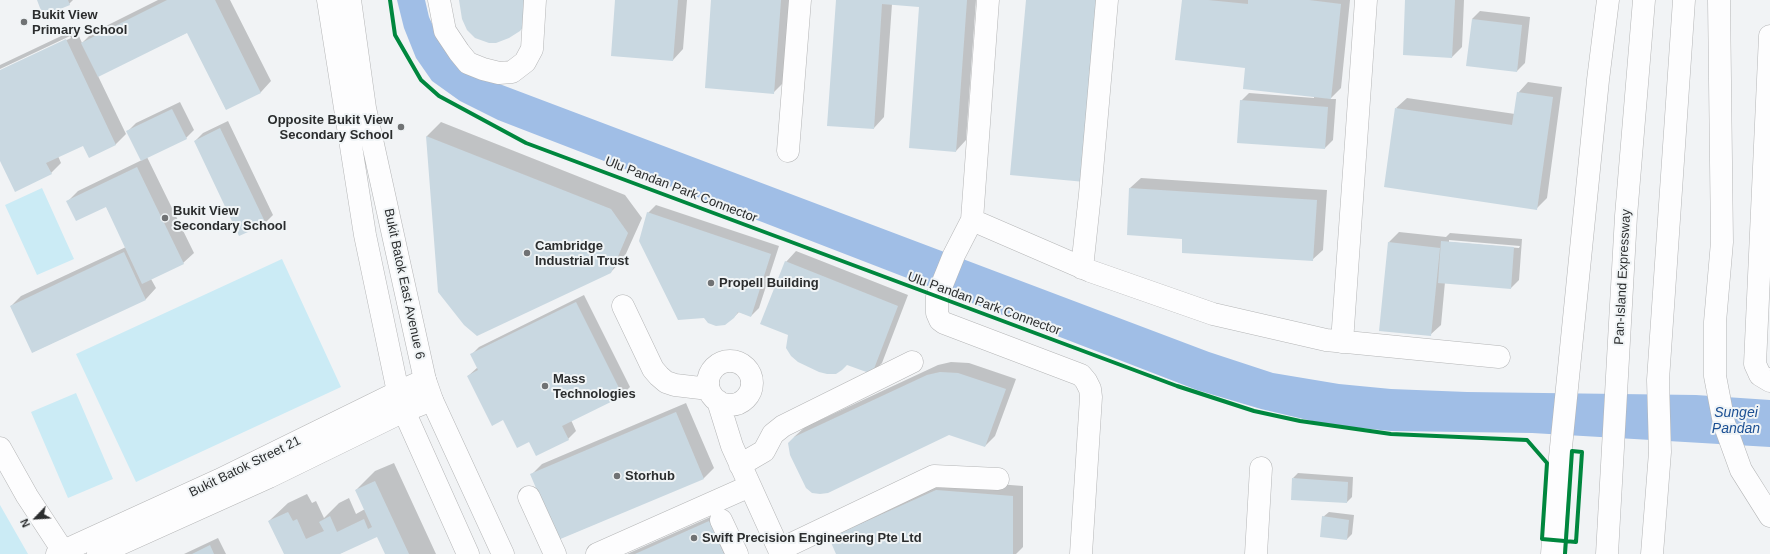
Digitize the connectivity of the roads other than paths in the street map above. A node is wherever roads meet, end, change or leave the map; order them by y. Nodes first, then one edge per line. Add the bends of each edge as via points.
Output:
1 (328, 0) edge
2 (350, 0) edge
3 (439, 0) edge
4 (535, 0) edge
5 (800, 0) edge
6 (988, 0) edge
7 (1107, 0) edge
8 (1366, 0) edge
9 (1608, 0) edge
10 (1644, 0) edge
11 (1684, 0) edge
12 (1719, 0) edge
13 (1770, 36) edge
14 (788, 151) dead end
15 (972, 220) junction
16 (1082, 268) junction
17 (623, 306) dead end
18 (1342, 342) junction
19 (1498, 357) dead end
20 (912, 362) dead end
21 (1770, 381) edge
22 (428, 390) junction
23 (401, 401) junction
24 (0, 448) edge
25 (740, 465) junction
26 (1261, 468) dead end
27 (0, 474) edge
28 (998, 479) dead end
29 (750, 486) junction
30 (529, 498) dead end
31 (1770, 516) edge
32 (721, 520) dead end
33 (780, 552) edge
34 (58, 553) edge
35 (98, 554) edge
36 (468, 554) edge
37 (503, 554) edge
38 (555, 554) edge
39 (597, 554) edge
40 (738, 554) edge
41 (1081, 554) edge
42 (1256, 554) edge
43 (1552, 554) edge
44 (1607, 554) edge
45 (1652, 554) edge

1 - 23 main road, Bukit Batok East Avenue 6 via 366,235
2 - 22 main road, Bukit Batok East Avenue 6 via 365,108
3 - 4 main road via 445,31 459,52 468,62 500,73 512,72 524,62 532,49
5 - 14 main road
6 - 15 main road
7 - 16 main road
8 - 18 main road
9 - 43 main road
10 - 44 main road, Pan-Island Expressway via 1626,216
11 - 45 main road via 1658,380 1660,452
12 - 31 main road via 1722,242 1715,322 1715,376 1724,423 1740,470
13 - 21 main road via 1754,364 1760,375
15 - 16 main road
15 - 41 main road via 937,297 937,313 944,323 1081,375 1086,382 1091,397
16 - 18 main road via 1213,314
17 - 25 main road via 653,369 659,376 666,382 714,395
18 - 19 main road
20 - 25 main road via 783,426 773,434 764,451
22 - 23 main road, Bukit Batok Street 21
22 - 37 main road, Bukit Batok East Avenue 6
23 - 34 main road, Bukit Batok Street 21 via 261,460
23 - 35 main road, Bukit Batok Street 21 via 269,477
23 - 36 main road, Bukit Batok East Avenue 6
24 - 34 main road
25 - 29 main road
26 - 42 main road
27 - 34 main road
28 - 33 main road via 934,476
29 - 33 main road
29 - 39 main road
30 - 38 main road
32 - 40 main road

